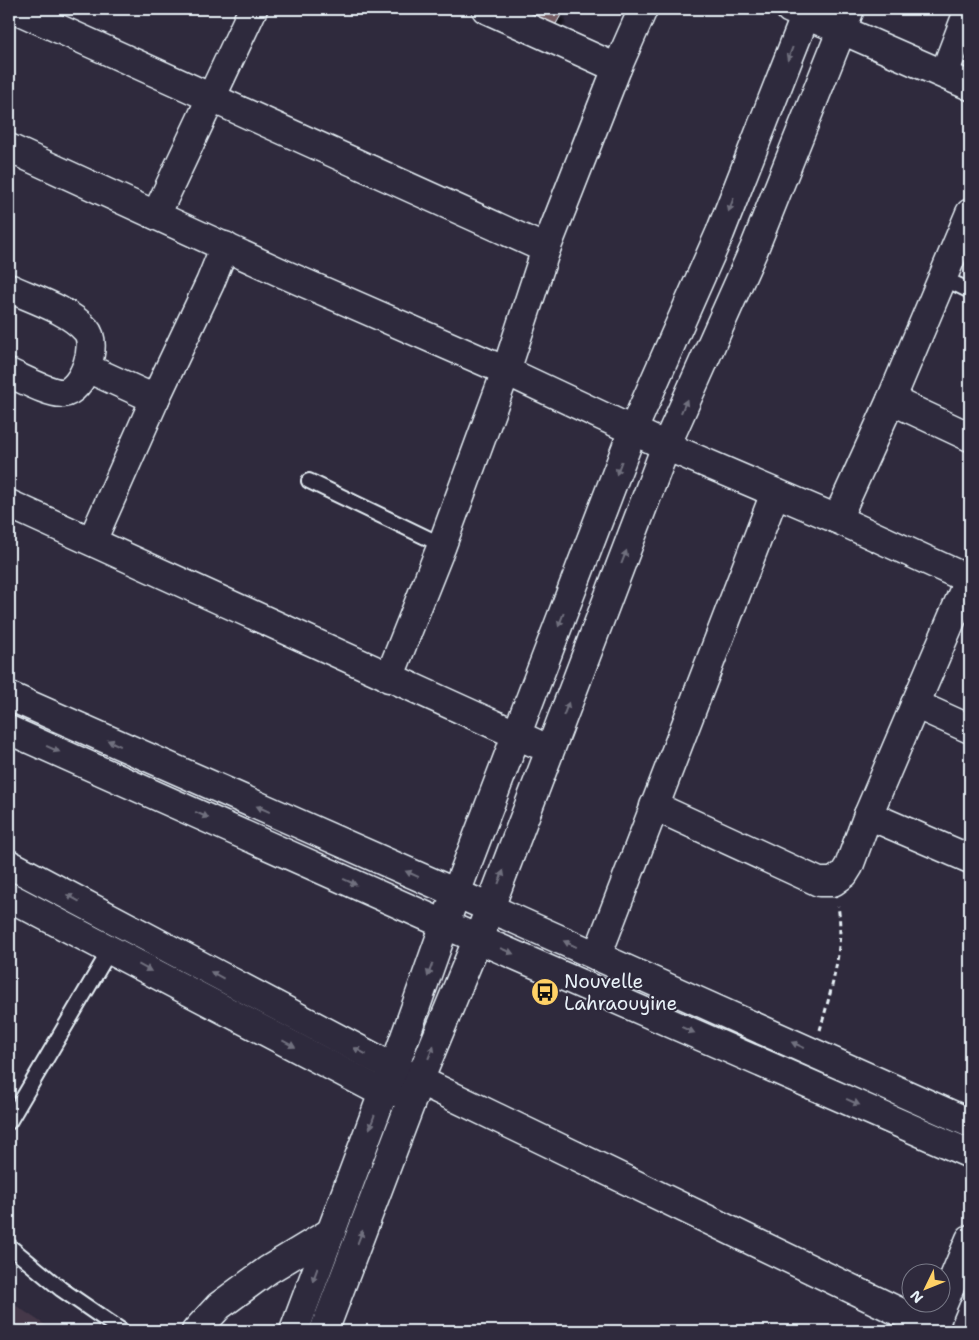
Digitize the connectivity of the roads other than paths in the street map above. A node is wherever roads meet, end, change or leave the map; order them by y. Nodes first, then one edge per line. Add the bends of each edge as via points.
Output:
1 (15, 9) edge
2 (253, 9) edge
3 (486, 9) edge
4 (643, 9) edge
5 (969, 9) edge
6 (801, 11) edge
7 (846, 19) edge
8 (617, 68) junction
9 (944, 74) junction
10 (970, 86) edge
11 (210, 98) junction
12 (9, 148) edge
13 (970, 213) edge
14 (156, 215) junction
15 (225, 246) junction
16 (546, 249) junction
17 (943, 278) junction
18 (9, 288) edge
19 (970, 292) edge
20 (87, 368) junction
21 (506, 371) junction
22 (9, 373) edge
23 (155, 399) junction
24 (891, 400) junction
25 (633, 430) junction
26 (970, 437) edge
27 (666, 446) junction
28 (309, 481) dead end
29 (775, 493) junction
30 (9, 504) edge
31 (837, 519) junction
32 (92, 541) junction
33 (442, 545) junction
34 (970, 579) edge
35 (389, 678) junction
36 (9, 696) edge
37 (915, 704) junction
38 (970, 729) edge
39 (9, 730) edge
40 (517, 735) junction
41 (550, 749) junction
42 (169, 768) junction
43 (159, 796) junction
44 (654, 806) junction
45 (868, 815) junction
46 (970, 859) edge
47 (9, 864) edge
48 (456, 893) junction
49 (9, 897) edge
50 (489, 908) junction
51 (446, 925) junction
52 (478, 938) junction
53 (110, 950) junction
54 (597, 956) junction
55 (823, 1056) junction
56 (394, 1068) junction
57 (419, 1081) junction
58 (820, 1087) junction
59 (383, 1093) junction
60 (922, 1101) junction
61 (9, 1122) edge
62 (970, 1123) edge
63 (911, 1128) junction
64 (970, 1154) edge
65 (331, 1232) junction
66 (970, 1239) edge
67 (9, 1246) edge
68 (935, 1330) edge
69 (122, 1331) edge
70 (196, 1331) edge
71 (294, 1331) edge
72 (324, 1331) edge

1 - 11 street
2 - 11 street
3 - 8 street
4 - 8 street
5 - 9 street
6 - 7 street
6 -> 25 street via 720,233
7 - 9 street
27 -> 7 street via 754,249
8 - 16 street
9 - 10 street
11 - 14 street
11 - 16 street
12 - 14 street
13 - 17 street
14 - 15 street
15 - 21 street
15 - 23 street
16 - 21 street
17 - 19 lane
17 - 24 street
18 - 20 street via 79,322 92,337
20 - 22 street via 74,388 63,393
20 - 23 street
21 - 25 street
21 - 33 street
23 - 32 street
24 - 26 street
24 - 31 street
25 - 27 street
25 -> 40 street
27 - 29 street
41 -> 27 street
28 - 33 lane
29 - 31 street
29 - 44 street
30 - 32 street
31 - 34 street
32 - 35 street
33 - 35 street
34 - 37 street
35 - 40 street
42 -> 36 street
37 - 38 street
37 - 45 street
39 -> 43 street
40 - 41 street
40 - 48 street
50 -> 41 street
42 - 43 street
48 -> 42 street
43 -> 51 street
44 - 45 street via 819,882 833,882 844,874
44 - 54 street
45 - 46 street
56 -> 47 street
48 - 50 street
48 - 51 street
49 - 53 street
50 - 52 street
54 -> 50 street
51 - 52 street
51 -> 56 street
57 -> 52 street
52 -> 58 street
53 -> 59 street
53 - 61 lane
55 -> 54 street
55 - 58 street
55 - 60 street
56 - 57 street
56 - 59 street
57 - 59 street via 404,1091
57 - 68 street
72 -> 57 street
58 -> 63 street
59 -> 65 street
60 - 62 street
60 - 63 street
63 - 64 street
65 - 70 street via 261,1275 219,1306
65 -> 71 street
66 - 68 street
67 - 69 lane via 62,1289

